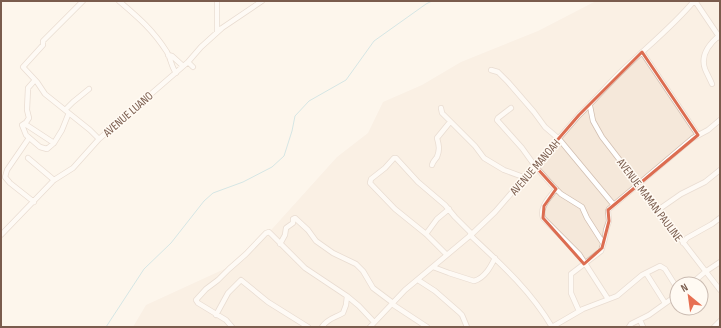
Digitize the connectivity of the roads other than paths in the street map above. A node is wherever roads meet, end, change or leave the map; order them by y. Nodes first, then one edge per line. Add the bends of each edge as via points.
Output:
1 (84, 1) edge
2 (217, 1) edge
3 (262, 1) edge
4 (695, 1) edge
5 (121, 2) edge
6 (217, 32) junction
7 (720, 36) edge
8 (642, 52) junction
9 (168, 55) junction
10 (188, 62) junction
11 (183, 66) junction
12 (193, 67) dead end
13 (491, 70) dead end
14 (176, 72) junction
15 (35, 80) junction
16 (712, 84) dead end
17 (89, 89) dead end
18 (590, 106) junction
19 (441, 108) dead end
20 (511, 108) dead end
21 (65, 110) junction
22 (70, 114) junction
23 (720, 120) edge
24 (450, 122) junction
25 (25, 123) junction
26 (698, 135) junction
27 (29, 138) junction
28 (99, 139) junction
29 (559, 139) junction
30 (54, 143) junction
31 (28, 158) dead end
32 (432, 165) dead end
33 (535, 166) junction
34 (720, 170) edge
35 (526, 178) junction
36 (54, 180) junction
37 (638, 185) junction
38 (556, 189) junction
39 (34, 202) junction
40 (613, 204) junction
41 (449, 209) junction
42 (658, 210) junction
43 (720, 218) edge
44 (426, 234) junction
45 (471, 234) junction
46 (1, 235) edge
47 (603, 243) junction
48 (683, 243) junction
49 (280, 244) junction
50 (447, 255) junction
51 (495, 258) junction
52 (720, 262) edge
53 (584, 264) junction
54 (433, 266) junction
55 (705, 272) junction
56 (646, 273) junction
57 (669, 276) edge
58 (700, 276) edge
59 (418, 280) junction
60 (720, 290) edge
61 (347, 296) junction
62 (608, 299) junction
63 (669, 300) edge
64 (665, 303) junction
65 (393, 304) junction
66 (579, 311) junction
67 (216, 315) junction
68 (640, 320) junction
69 (720, 321) edge
70 (374, 322) junction
71 (232, 327) edge
72 (308, 327) edge
73 (322, 327) edge
74 (370, 327) edge
75 (427, 327) edge
76 (467, 327) edge
77 (629, 327) edge
78 (643, 327) edge
79 (714, 327) edge

1 - 15 street via 43,41 24,66
2 - 6 street
3 - 6 street, AVENUE LUANO
4 - 7 street
4 - 8 street, AVENUE MANOAH
5 - 9 street via 145,24
6 - 10 street, AVENUE LUANO
7 - 16 street via 705,52 705,68
8 - 18 street, AVENUE MANOAH
8 - 26 street
9 - 11 street
9 - 14 street
10 - 11 street, AVENUE LUANO
10 - 12 street
11 - 14 street, AVENUE LUANO
13 - 29 street via 498,72 508,82 545,127
14 - 28 street, AVENUE LUANO
15 - 21 street via 45,94
15 - 25 street via 28,88 26,110 29,118
17 - 21 street
18 - 29 street, AVENUE MANOAH
18 - 37 street, AVENUE MAMAN PAULINE via 598,130
19 - 24 street
20 - 33 street via 497,120
21 - 22 street
22 - 28 street
22 - 30 street
23 - 26 street
24 - 32 street via 437,138 440,148
24 - 35 street via 487,160
25 - 27 street via 22,127
25 - 30 street
26 - 37 street
27 - 30 street via 43,148 48,148
27 - 39 street via 5,176
28 - 36 street, AVENUE LUANO via 73,168
29 - 33 street, AVENUE MANOAH
29 - 40 street
31 - 36 street
33 - 35 street, AVENUE MANOAH
33 - 38 street
34 - 42 street
35 - 45 street, AVENUE MANOAH
36 - 39 street, AVENUE LUANO
37 - 40 street
37 - 42 street, AVENUE MAMAN PAULINE
38 - 47 street via 582,207
38 - 53 street via 544,206 542,216 576,251
39 - 46 street, AVENUE LUANO
40 - 47 street via 608,210 609,221
41 - 44 street via 437,219
41 - 44 street via 418,182 395,157 371,179 372,185 395,209
41 - 45 street
42 - 48 street, AVENUE MAMAN PAULINE
43 - 48 street
44 - 50 street
45 - 50 street, AVENUE MANOAH
45 - 51 street
47 - 53 street via 601,251
48 - 55 street, AVENUE MAMAN PAULINE
49 - 61 street via 306,268
49 - 65 street via 286,228 295,218 316,241 356,264 373,288
49 - 67 street via 268,232 203,292 196,301
50 - 54 street, AVENUE MANOAH
51 - 54 street via 490,268 474,281
51 - 66 street via 514,276 552,327
52 - 55 street
53 - 62 street
53 - 66 street via 573,273 571,279 571,293
54 - 59 street, AVENUE MANOAH
55 - 58 street
55 - 60 street, AVENUE MAMAN PAULINE
56 - 57 street via 663,267
56 - 62 street via 620,294
56 - 64 street
59 - 65 street, AVENUE MANOAH
59 - 76 street via 459,312
61 - 70 street
61 - 73 street via 343,313 325,322
62 - 66 street
63 - 64 street
64 - 68 street
65 - 70 street, AVENUE MANOAH
65 - 75 street
67 - 71 street
67 - 72 street via 228,293 241,280 268,302
68 - 77 street
68 - 78 street
69 - 79 street
70 - 74 street, AVENUE MANOAH

